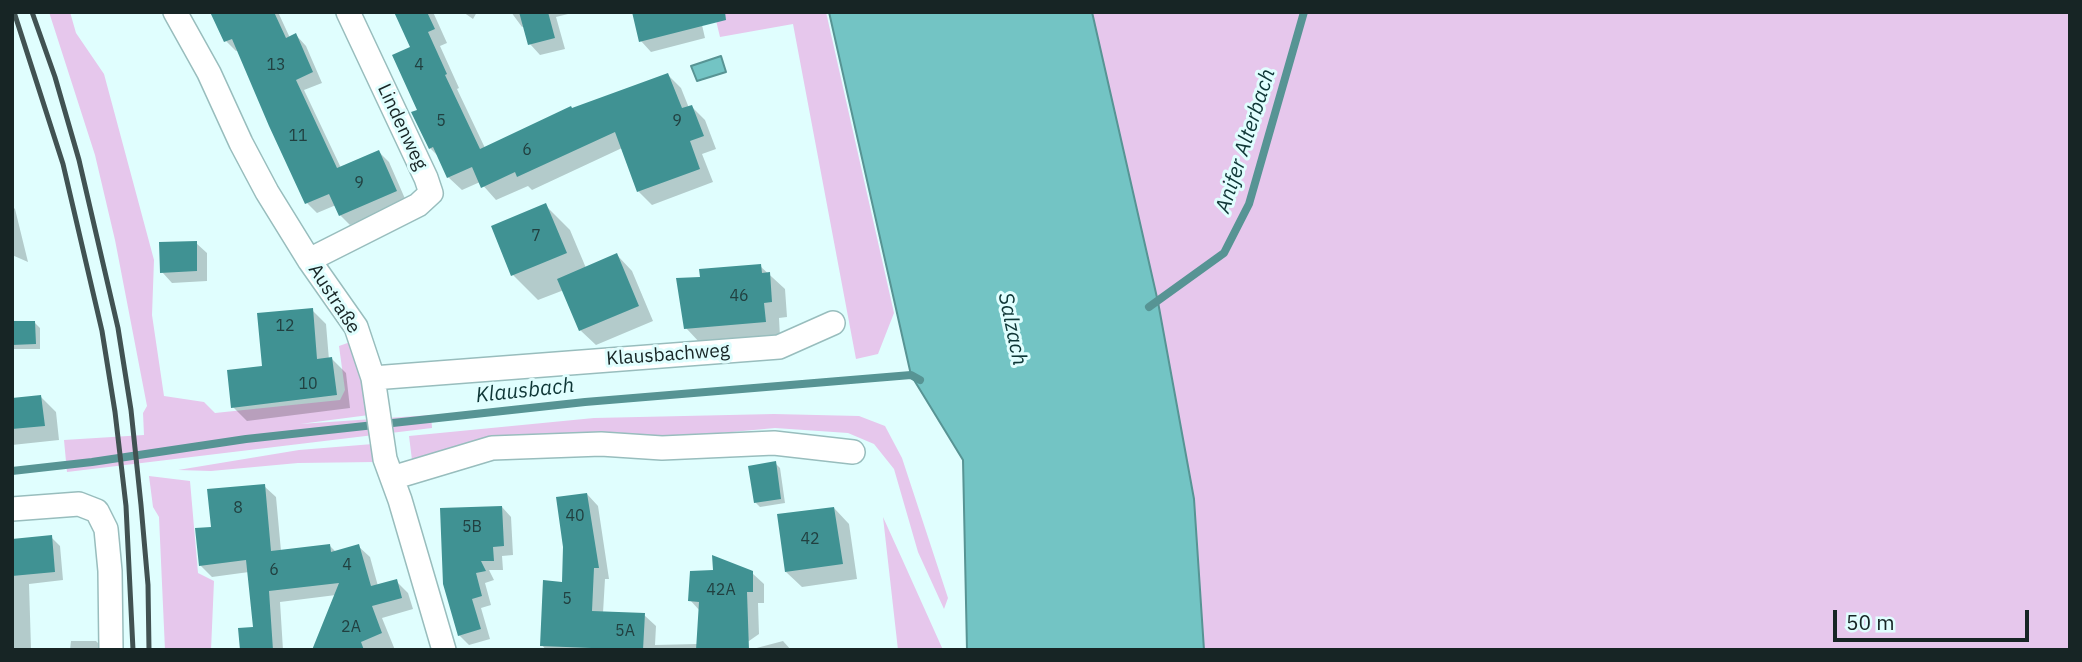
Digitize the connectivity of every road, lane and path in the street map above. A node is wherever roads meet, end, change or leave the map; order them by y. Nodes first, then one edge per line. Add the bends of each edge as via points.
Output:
1 (176, 12) edge
2 (348, 12) edge
3 (309, 260) junction
4 (833, 323) dead end
5 (374, 383) junction
6 (853, 452) dead end
7 (388, 468) junction
8 (12, 509) edge
9 (111, 650) edge
10 (444, 650) edge

1 - 3 street, Austraße via 241,144
2 - 3 street, Lindenweg via 430,193 418,205
3 - 5 street, Austraße via 356,327
4 - 5 street, Klausbachweg via 779,347
5 - 7 street, Austraße
6 - 7 street via 774,443 662,448 601,444 492,448
7 - 10 street, Austraße
8 - 9 street via 79,504 97,510 106,529

